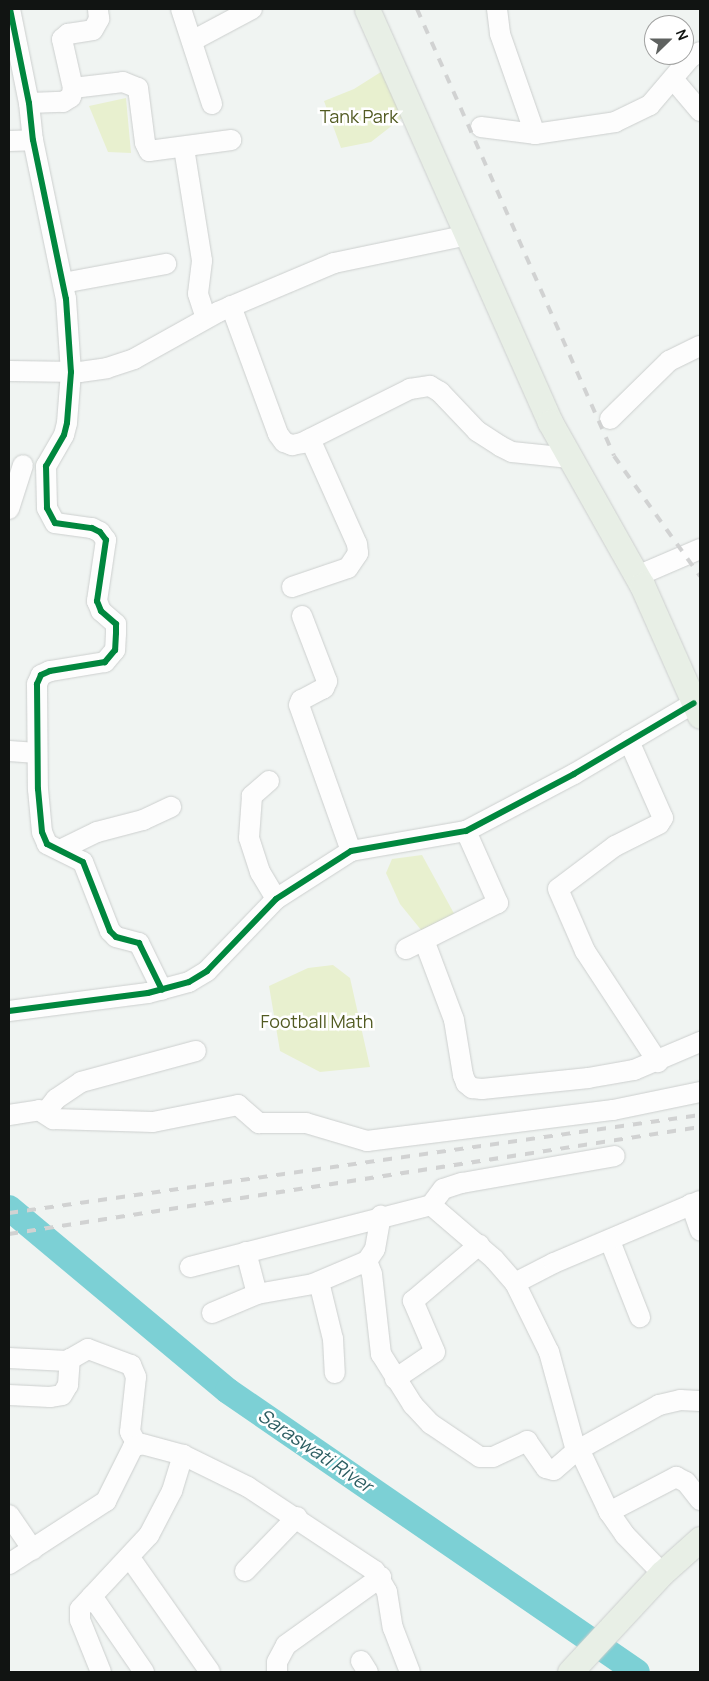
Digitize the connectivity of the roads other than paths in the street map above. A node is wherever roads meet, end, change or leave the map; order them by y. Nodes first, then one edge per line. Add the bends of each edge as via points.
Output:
1 (10, 9) edge
2 (98, 9) edge
3 (181, 9) edge
4 (252, 9) edge
5 (367, 9) edge
6 (497, 9) edge
7 (192, 41) junction
8 (700, 52) edge
9 (673, 79) junction
10 (73, 88) junction
11 (30, 103) junction
12 (212, 104) dead end
13 (700, 111) edge
14 (481, 127) dead end
15 (534, 134) junction
16 (33, 140) junction
17 (231, 140) dead end
18 (9, 141) edge
19 (184, 148) junction
20 (468, 235) junction
21 (166, 264) dead end
22 (63, 284) junction
23 (232, 306) junction
24 (206, 318) junction
25 (700, 346) edge
26 (9, 371) edge
27 (70, 372) junction
28 (610, 419) dead end
29 (310, 439) junction
30 (570, 458) junction
31 (16, 465) edge
32 (46, 466) junction
33 (9, 509) edge
34 (700, 549) edge
35 (637, 576) junction
36 (292, 586) dead end
37 (302, 616) dead end
38 (697, 709) edge
39 (629, 742) junction
40 (9, 751) edge
41 (37, 753) junction
42 (269, 781) dead end
43 (171, 806) dead end
44 (466, 831) junction
45 (60, 850) junction
46 (351, 851) junction
47 (276, 899) junction
48 (424, 940) junction
49 (406, 949) dead end
50 (162, 990) junction
51 (9, 1011) edge
52 (700, 1042) edge
53 (196, 1051) dead end
54 (658, 1062) junction
55 (700, 1092) edge
56 (45, 1114) junction
57 (9, 1115) edge
58 (615, 1156) dead end
59 (696, 1202) edge
60 (431, 1204) junction
61 (381, 1216) junction
62 (700, 1230) edge
63 (610, 1241) junction
64 (479, 1246) junction
65 (246, 1252) junction
66 (367, 1261) junction
67 (190, 1267) dead end
68 (319, 1282) junction
69 (515, 1284) junction
70 (257, 1294) junction
71 (212, 1313) dead end
72 (640, 1317) dead end
73 (9, 1358) edge
74 (70, 1359) junction
75 (335, 1373) dead end
76 (394, 1379) junction
77 (9, 1395) edge
78 (700, 1401) edge
79 (137, 1444) junction
80 (578, 1451) junction
81 (183, 1455) junction
82 (700, 1500) edge
83 (609, 1512) junction
84 (9, 1515) edge
85 (297, 1517) junction
86 (700, 1539) edge
87 (33, 1550) junction
88 (130, 1558) junction
89 (9, 1564) edge
90 (245, 1571) dead end
91 (662, 1574) junction
92 (381, 1577) junction
93 (92, 1596) junction
94 (101, 1672) edge
95 (144, 1672) edge
96 (210, 1672) edge
97 (277, 1672) edge
98 (410, 1672) edge
99 (570, 1672) edge

1 - 11 street
2 - 10 street via 100,18 93,30 68,34 62,39
3 - 7 street
4 - 7 street
5 - 20 main road
6 - 15 street via 500,34
7 - 12 street
8 - 9 street via 691,57
9 - 13 street
9 - 15 street via 650,105 616,122
10 - 11 street via 71,97 63,102
10 - 19 street via 132,84 138,88 150,151
11 - 16 street
14 - 15 street
16 - 18 street
16 - 22 street
17 - 19 street
19 - 24 street via 202,261 198,294
20 - 23 street via 334,263
20 - 30 main road via 550,422
21 - 22 street
22 - 27 street
23 - 24 street
23 - 29 street via 278,434 284,442 292,445
24 - 27 street via 134,359 107,368
25 - 28 street via 668,361
26 - 27 street
27 - 32 street via 64,436
29 - 30 street via 410,389 430,386 477,430 500,446 512,452
29 - 36 street via 357,544 358,553 348,568
30 - 35 main road
31 - 32 street
31 - 33 street
32 - 41 street via 44,475 50,517 63,525 92,528 106,540 97,601 101,611 116,624 116,633 115,650 106,662 41,675 37,684
34 - 35 street
35 - 38 main road
37 - 46 street via 326,682 324,688 301,700 299,705
38 - 39 street
39 - 44 street
39 - 54 street via 663,818 659,824 615,846 558,889 589,958
40 - 41 street
41 - 45 street via 42,832 47,844
42 - 47 street via 252,796 249,838 260,872
43 - 45 street via 135,822 97,832
44 - 46 street
44 - 48 street via 498,903
45 - 50 street via 83,862 110,931 116,937 139,943
46 - 47 street
47 - 50 street via 199,977
48 - 49 street
48 - 54 street via 454,1020 462,1075 472,1088 588,1078
50 - 51 street
52 - 54 street
53 - 56 street via 82,1082 56,1099
55 - 56 street via 613,1110 367,1141 306,1122 259,1123 238,1104 153,1122 53,1120
56 - 57 street via 36,1110
58 - 60 street via 462,1183 443,1189
59 - 62 street
59 - 63 street
60 - 61 street
60 - 64 street
61 - 65 street
61 - 66 street via 375,1249
63 - 69 street via 554,1262
63 - 72 street
64 - 69 street
64 - 76 street via 414,1300 435,1352
65 - 67 street
65 - 70 street
66 - 68 street
66 - 76 street via 372,1274 376,1337 380,1354
68 - 70 street
68 - 75 street via 333,1339
69 - 80 street via 549,1352
70 - 71 street
73 - 74 street
74 - 77 street via 68,1385 62,1395
74 - 79 street via 84,1350 93,1349 134,1368 136,1377 130,1432
76 - 80 street via 431,1424 480,1457 493,1457 527,1441 546,1468 554,1470
78 - 80 street via 680,1400 659,1405
79 - 81 street
79 - 87 street via 106,1501
80 - 83 street
81 - 85 street via 248,1487
81 - 88 street via 162,1513
82 - 83 street via 686,1482 676,1477
83 - 91 street via 625,1535
84 - 87 street
85 - 90 street
85 - 92 street
86 - 91 main road
87 - 89 street
88 - 93 street
88 - 96 street
91 - 99 main road
92 - 97 street via 286,1645 277,1662
92 - 98 street via 393,1628
93 - 94 street via 78,1614
93 - 95 street

